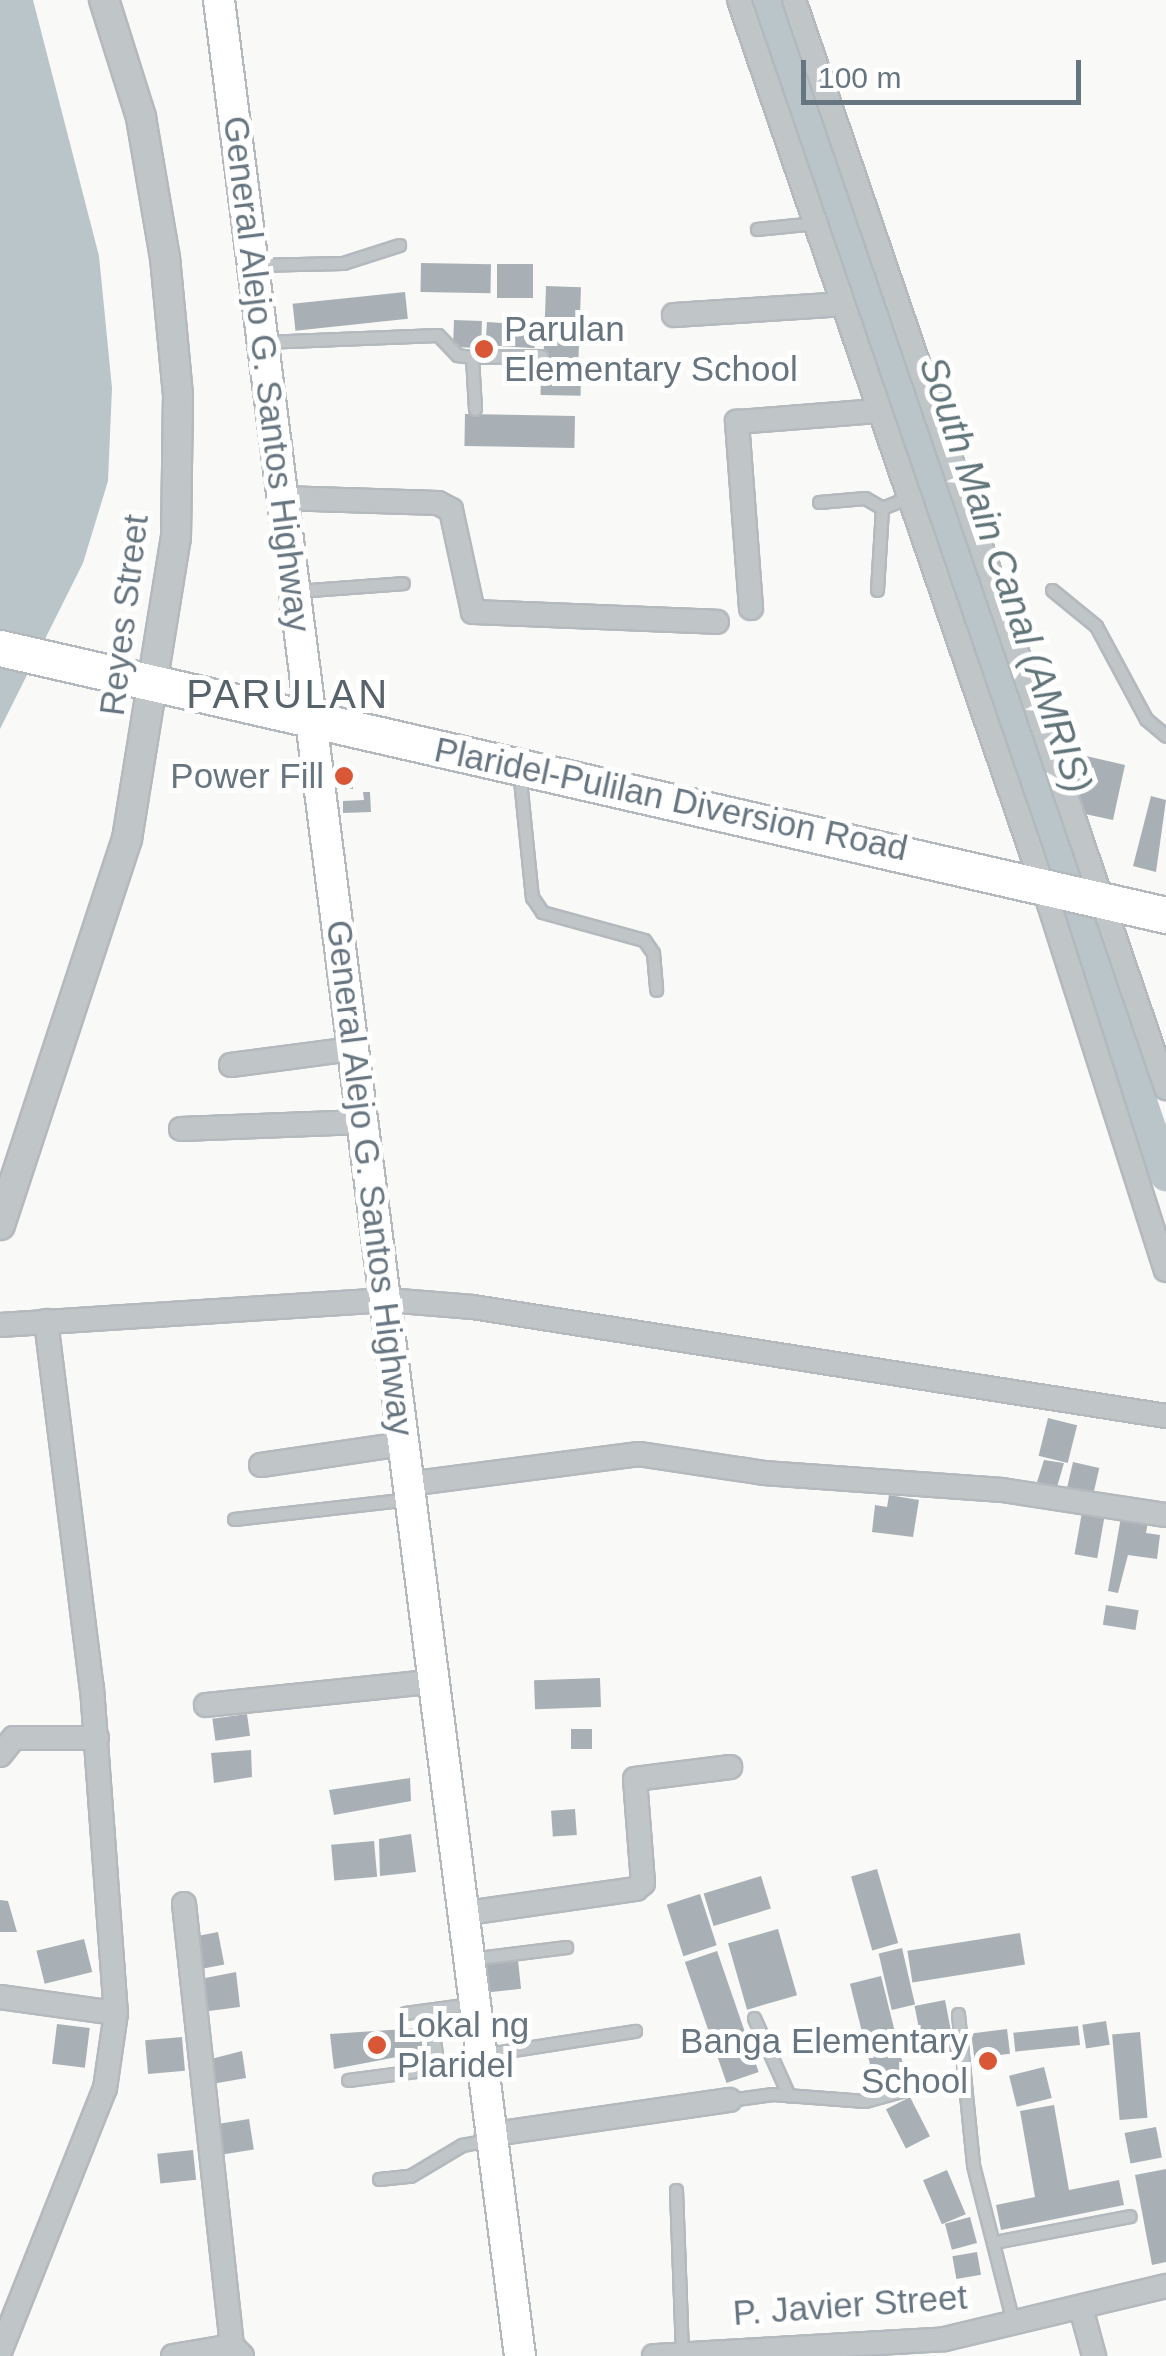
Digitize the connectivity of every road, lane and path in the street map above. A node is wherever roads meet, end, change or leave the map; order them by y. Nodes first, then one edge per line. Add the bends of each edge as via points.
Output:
1 (104, 0) edge
2 (218, 0) edge
3 (739, 0) edge
4 (794, 0) edge
5 (814, 222) junction
6 (756, 229) dead end
7 (399, 245) dead end
8 (254, 265) junction
9 (842, 304) junction
10 (674, 315) dead end
11 (263, 342) junction
12 (472, 356) junction
13 (541, 356) dead end
14 (476, 409) dead end
15 (876, 411) junction
16 (281, 498) junction
17 (907, 498) junction
18 (819, 502) dead end
19 (882, 508) junction
20 (402, 583) dead end
21 (877, 590) dead end
22 (1052, 590) dead end
23 (294, 591) junction
24 (751, 608) dead end
25 (717, 622) dead end
26 (0, 648) edge
27 (158, 683) junction
28 (313, 720) junction
29 (1166, 736) edge
30 (518, 766) junction
31 (1040, 882) junction
32 (1094, 896) junction
33 (1166, 916) edge
34 (656, 990) dead end
35 (353, 1049) junction
36 (232, 1065) dead end
37 (1166, 1088) edge
38 (362, 1122) junction
39 (181, 1129) dead end
40 (0, 1226) edge
41 (1166, 1270) edge
42 (387, 1300) junction
43 (46, 1321) junction
44 (0, 1324) edge
45 (1166, 1416) edge
46 (403, 1444) junction
47 (261, 1465) dead end
48 (409, 1492) junction
49 (1166, 1516) edge
50 (234, 1519) dead end
51 (430, 1682) junction
52 (206, 1705) dead end
53 (97, 1738) junction
54 (0, 1755) edge
55 (730, 1767) dead end
56 (184, 1904) dead end
57 (460, 1914) junction
58 (566, 1947) dead end
59 (466, 1960) junction
60 (0, 1997) edge
61 (471, 2004) junction
62 (430, 2010) junction
63 (116, 2013) junction
64 (406, 2013) dead end
65 (958, 2014) dead end
66 (754, 2018) dead end
67 (634, 2031) dead end
68 (478, 2060) junction
69 (438, 2069) junction
70 (348, 2080) dead end
71 (912, 2088) dead end
72 (790, 2096) junction
73 (729, 2100) joint
74 (488, 2138) junction
75 (380, 2179) dead end
76 (676, 2190) dead end
77 (1130, 2216) dead end
78 (994, 2242) junction
79 (1166, 2286) edge
80 (1081, 2308) junction
81 (5, 2321) edge
82 (1014, 2326) junction
83 (946, 2347) edge
84 (806, 2350) edge
85 (237, 2351) edge
86 (0, 2352) edge
87 (682, 2354) junction
88 (172, 2356) edge
89 (520, 2356) edge
90 (654, 2356) edge
91 (1094, 2356) edge

1 - 27 street, Reyes Street via 141,117 176,374 176,538
2 - 8 main road, General Alejo G. Santos Highway
3 - 5 street
4 - 32 street
5 - 6 lane
5 - 9 street
7 - 8 lane via 343,263
8 - 11 main road, General Alejo G. Santos Highway
9 - 10 street
9 - 15 street
11 - 12 lane via 428,333
11 - 16 main road, General Alejo G. Santos Highway
12 - 13 lane
12 - 14 lane
15 - 17 street
15 - 24 street via 737,422
16 - 23 main road, General Alejo G. Santos Highway
16 - 25 street via 438,503 451,510 473,612
17 - 19 lane
17 - 31 street
18 - 19 lane via 864,498
19 - 21 lane
20 - 23 lane
22 - 29 lane via 1096,626 1146,719
23 - 28 main road, General Alejo G. Santos Highway
26 - 27 highway, Plaridel-Pulilan Diversion Road
27 - 28 highway, Plaridel-Pulilan Diversion Road
27 - 40 street, Reyes Street via 101,936
28 - 30 highway, Plaridel-Pulilan Diversion Road
28 - 35 main road, General Alejo G. Santos Highway
30 - 31 highway, Plaridel-Pulilan Diversion Road
30 - 34 lane via 532,897 542,912 644,940 654,954
31 - 32 highway, Plaridel-Pulilan Diversion Road
31 - 41 street
32 - 33 highway, Plaridel-Pulilan Diversion Road
32 - 37 street
35 - 36 street
35 - 38 main road, General Alejo G. Santos Highway
38 - 39 street
38 - 42 main road, General Alejo G. Santos Highway
42 - 43 street
42 - 45 street via 521,1314
42 - 46 main road, General Alejo G. Santos Highway
43 - 44 street
43 - 53 street
46 - 47 street
46 - 48 main road, General Alejo G. Santos Highway
48 - 49 street via 639,1454 764,1473 1002,1490
48 - 50 lane
48 - 51 main road, General Alejo G. Santos Highway
51 - 52 street
51 - 57 main road, General Alejo G. Santos Highway
53 - 54 street via 14,1738
53 - 63 street
55 - 57 street via 634,1779 643,1883 636,1889
56 - 85 street
57 - 59 main road, General Alejo G. Santos Highway
58 - 59 lane
59 - 61 main road, General Alejo G. Santos Highway
60 - 63 street
61 - 62 lane
61 - 68 main road, General Alejo G. Santos Highway
62 - 64 lane
62 - 69 lane
63 - 81 street via 105,2088
65 - 78 lane via 964,2112
66 - 72 lane
67 - 68 lane
68 - 69 lane
68 - 74 main road, General Alejo G. Santos Highway
69 - 70 lane
71 - 72 lane via 865,2100
72 - 73 lane
73 - 74 street
74 - 75 lane via 446,2152 410,2176
74 - 89 main road, General Alejo G. Santos Highway
76 - 87 lane
77 - 78 lane
78 - 82 lane
79 - 80 street, P. Javier Street
80 - 82 street, P. Javier Street
80 - 91 street
81 - 86 street
82 - 83 street, P. Javier Street
83 - 84 street, P. Javier Street
84 - 87 street, P. Javier Street
85 - 88 street
87 - 90 street, P. Javier Street

